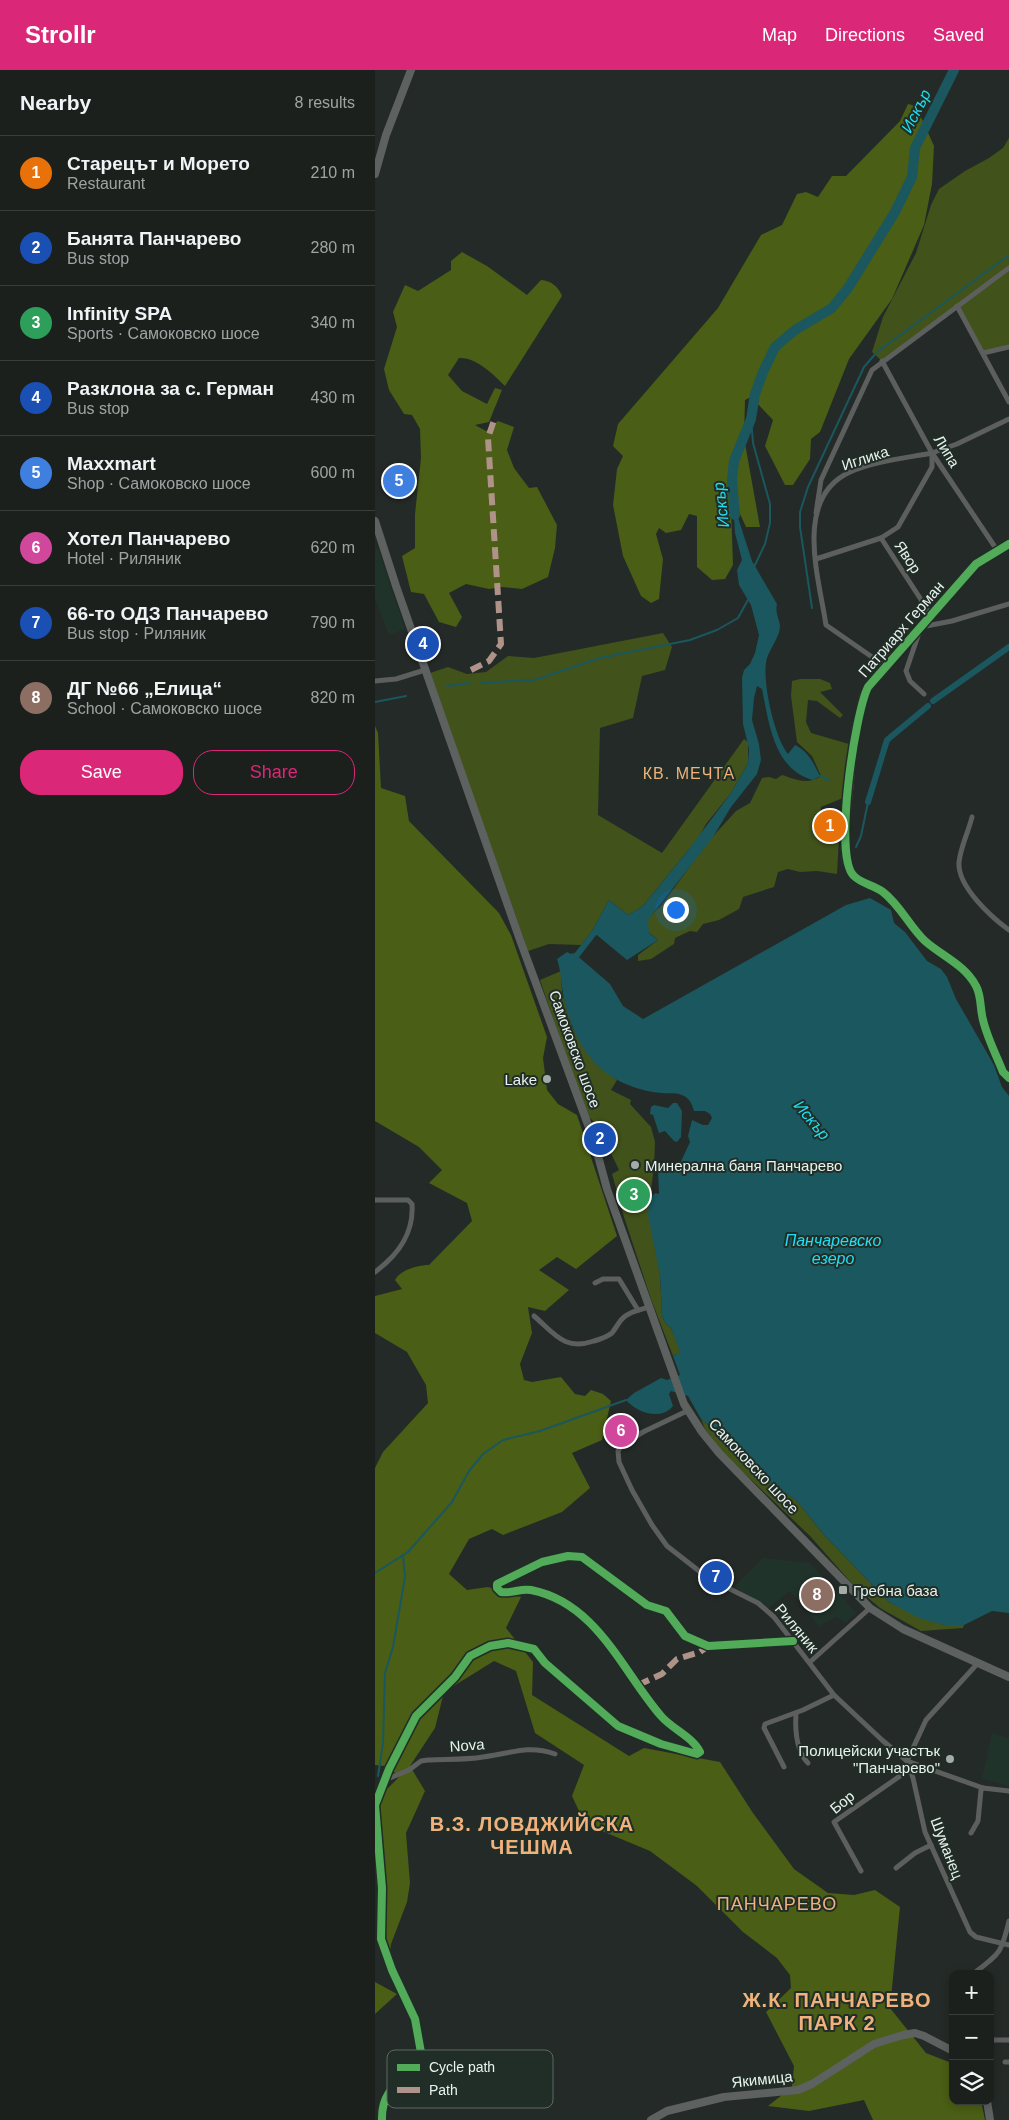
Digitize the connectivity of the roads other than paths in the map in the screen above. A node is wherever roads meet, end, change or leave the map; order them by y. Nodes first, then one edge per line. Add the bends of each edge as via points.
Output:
1 (411, 70) edge
2 (375, 174) edge
3 (1009, 268) edge
4 (957, 306) junction
5 (1009, 347) edge
6 (983, 353) junction
7 (882, 361) junction
8 (1009, 402) edge
9 (1009, 419) edge
10 (932, 453) junction
11 (816, 513) junction
12 (375, 521) edge
13 (881, 538) junction
14 (1009, 544) edge
15 (997, 550) junction
16 (816, 559) junction
17 (1009, 604) edge
18 (931, 615) junction
19 (921, 627) junction
20 (885, 666) junction
21 (425, 670) junction
22 (375, 681) edge
23 (924, 694) dead end
24 (972, 817) dead end
25 (852, 875) dead end
26 (1009, 930) edge
27 (375, 1200) edge
28 (375, 1272) edge
29 (595, 1283) dead end
30 (649, 1307) junction
31 (638, 1310) junction
32 (533, 1316) dead end
33 (687, 1411) junction
34 (869, 1608) junction
35 (793, 1642) junction
36 (810, 1662) junction
37 (979, 1663) junction
38 (1009, 1677) edge
39 (834, 1694) junction
40 (796, 1713) junction
41 (555, 1754) dead end
42 (907, 1761) junction
43 (809, 1763) dead end
44 (784, 1767) dead end
45 (910, 1769) junction
46 (385, 1780) junction
47 (983, 1788) junction
48 (1009, 1791) edge
49 (375, 1805) edge
50 (971, 1834) dead end
51 (931, 1845) junction
52 (896, 1868) dead end
53 (861, 1871) dead end
54 (1009, 1921) edge
55 (1006, 1945) edge
56 (978, 1970) edge
57 (994, 2040) edge
58 (1009, 2040) edge
59 (949, 2049) edge
60 (422, 2050) edge
61 (387, 2095) edge
62 (988, 2105) edge
63 (382, 2120) edge
64 (651, 2120) edge
65 (990, 2120) edge

1 - 2 main road
3 - 4 street
4 - 6 street
4 - 7 street
5 - 6 street
6 - 8 street
7 - 10 street, Липа
7 - 11 street via 872,370 821,480
9 - 10 street, Иглика
10 - 11 street, Иглика via 850,472 835,481
10 - 13 street via 932,467 902,521 893,532
10 - 15 street, Липа
11 - 16 street, Иглика via 813,534
12 - 21 main road, Самоковско шосе
13 - 16 street
13 - 18 street, Явор
14 - 15 main road, Патриарх Герман
15 - 18 main road, Патриарх Герман via 977,564
16 - 20 street, Иглика via 826,625
17 - 19 street via 952,622
18 - 19 main road, Патриарх Герман
19 - 20 main road, Патриарх Герман
19 - 23 street via 906,671 910,681
20 - 25 main road, Патриарх Герман via 867,687 855,731 844,842
21 - 22 street
21 - 30 main road, Самоковско шосе via 594,1141 607,1190
24 - 26 street via 959,865 961,878 992,917
27 - 28 street via 408,1200 412,1204 413,1216 401,1247 387,1264
29 - 31 street via 603,1279 619,1279
30 - 31 street
30 - 33 main road, Самоковско шосе
31 - 32 street via 623,1318 604,1338 573,1345
33 - 34 main road, Самоковско шосе via 719,1453
33 - 35 street, Риляник via 622,1444 618,1451 619,1462 652,1525 667,1546 708,1578 758,1603
34 - 36 street
34 - 37 main road, Самоковско шосе via 903,1630
35 - 36 street, Риляник
35 - 46 street via 700,1644 685,1636 666,1611 647,1605 590,1562 575,1556 542,1562 497,1584 501,1592 529,1589 557,1599 588,1619 623,1661 662,1718 699,1750 697,1754 661,1744 619,1726 545,1663 534,1649 503,1643 470,1656 455,1677 416,1716
36 - 39 street, Риляник
37 - 38 main road, Самоковско шосе
37 - 42 street via 926,1720
39 - 40 street
39 - 42 street, Риляник
40 - 43 street via 797,1741
40 - 44 street via 765,1724 764,1728
41 - 46 street, Nova via 518,1749 479,1758 421,1761
42 - 45 street, Шуманец
42 - 47 street, Риляник
45 - 51 street, Шуманец
45 - 53 street, Бор via 834,1822
46 - 49 street
47 - 48 street, Риляник
47 - 50 street via 978,1821
49 - 60 street via 382,1888 381,1939 415,2019
51 - 52 street
51 - 55 street, Шуманец via 970,1932 976,1937
54 - 55 street
55 - 56 street
57 - 58 street
59 - 64 main road, Якимица via 915,2033 903,2035 874,2044 798,2090 724,2097 667,2111
61 - 63 street
62 - 65 main road

